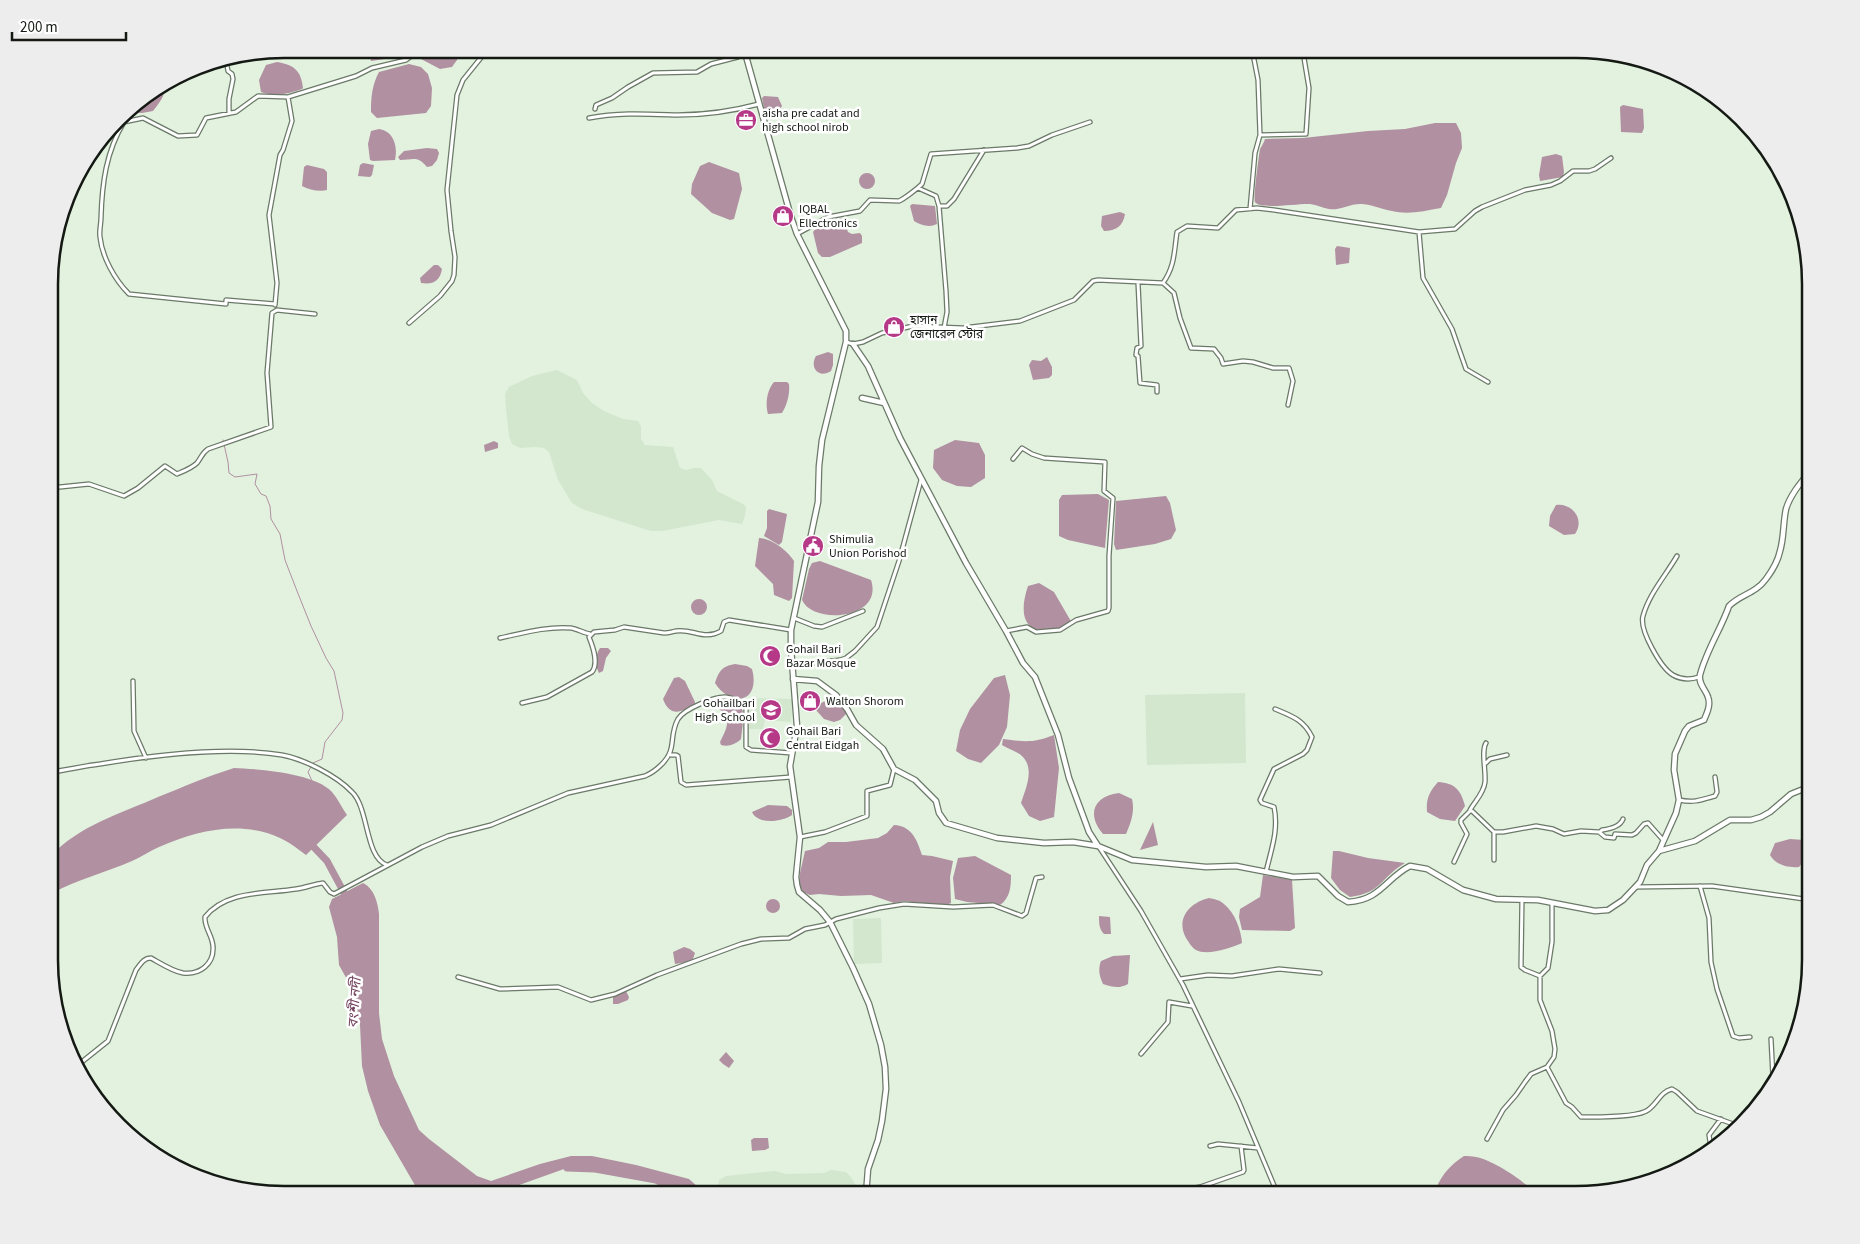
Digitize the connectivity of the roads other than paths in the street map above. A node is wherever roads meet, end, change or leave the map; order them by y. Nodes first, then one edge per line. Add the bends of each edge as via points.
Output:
1 (409, 58) edge
2 (481, 58) edge
3 (734, 58) edge
4 (746, 58) edge
5 (1254, 58) edge
6 (1304, 58) edge
7 (227, 65) edge
8 (288, 97) junction
9 (759, 104) junction
10 (595, 109) dead end
11 (229, 113) junction
12 (589, 118) dead end
13 (127, 121) edge
14 (1090, 122) dead end
15 (122, 126) edge
16 (1260, 135) junction
17 (984, 150) junction
18 (1611, 158) dead end
19 (918, 188) junction
20 (939, 206) junction
21 (1250, 209) junction
22 (1419, 232) junction
23 (798, 234) junction
24 (1138, 283) junction
25 (1162, 283) junction
26 (275, 304) junction
27 (275, 310) junction
28 (314, 314) dead end
29 (409, 324) dead end
30 (944, 328) junction
31 (846, 342) junction
32 (853, 344) junction
33 (1488, 382) dead end
34 (1157, 392) dead end
35 (862, 398) dead end
36 (884, 403) junction
37 (1288, 405) dead end
38 (1013, 459) dead end
39 (922, 480) junction
40 (1802, 482) edge
41 (58, 487) edge
42 (1677, 556) dead end
43 (863, 611) dead end
44 (794, 618) junction
45 (791, 630) junction
46 (1006, 631) junction
47 (590, 634) junction
48 (500, 638) dead end
49 (792, 663) junction
50 (1699, 677) junction
51 (793, 679) junction
52 (133, 681) dead end
53 (522, 704) dead end
54 (1275, 709) dead end
55 (1486, 742) dead end
56 (791, 753) junction
57 (670, 755) junction
58 (1506, 755) dead end
59 (146, 758) junction
60 (1485, 764) junction
61 (894, 769) junction
62 (58, 771) edge
63 (791, 777) junction
64 (1715, 777) dead end
65 (1802, 790) edge
66 (1679, 800) junction
67 (1470, 811) junction
68 (1623, 819) dead end
69 (1494, 832) junction
70 (1600, 832) junction
71 (800, 837) junction
72 (1664, 841) junction
73 (1099, 847) junction
74 (1659, 851) junction
75 (1494, 860) dead end
76 (1454, 862) dead end
77 (387, 865) junction
78 (1266, 872) junction
79 (1042, 877) dead end
80 (1700, 886) junction
81 (1635, 887) junction
82 (1522, 899) junction
83 (1802, 899) edge
84 (1552, 903) junction
85 (830, 922) junction
86 (1320, 973) dead end
87 (1540, 976) junction
88 (458, 977) dead end
89 (1180, 978) junction
90 (1192, 1006) junction
91 (1750, 1037) dead end
92 (1771, 1039) dead end
93 (1141, 1054) dead end
94 (81, 1062) edge
95 (1547, 1067) junction
96 (1773, 1073) edge
97 (1721, 1119) junction
98 (1732, 1124) edge
99 (1487, 1139) dead end
100 (1710, 1143) edge
101 (1210, 1146) dead end
102 (1240, 1146) junction
103 (1258, 1148) junction
104 (867, 1186) edge
105 (1205, 1186) edge
106 (1274, 1186) edge

1 - 8 street
2 - 29 street via 463,80 457,95 447,190 455,257 454,276 440,296
3 - 10 street via 696,72 653,73 596,105
4 - 9 street
5 - 16 street
6 - 16 street via 1309,88 1306,134
7 - 11 street via 233,79
8 - 11 street via 258,96 236,112
8 - 26 street via 292,121 278,160 269,215 277,283
9 - 12 street via 681,115 616,114
9 - 23 street
11 - 13 street via 206,118 197,135 178,136 143,118
14 - 17 street via 1052,134 1029,146
15 - 26 street via 103,177 99,235 106,259 122,287 129,294 226,304 226,300
16 - 21 street via 1255,153
17 - 19 street via 931,154 925,178
17 - 20 street via 954,199 947,206
18 - 22 street via 1595,169 1573,171 1551,185 1525,190 1482,207 1454,229
19 - 20 street via 936,196
19 - 23 street via 899,201 870,200 860,211 828,216
20 - 30 street via 946,291
21 - 22 street
21 - 25 street via 1236,210 1218,228 1187,226 1177,232 1174,260
22 - 33 street via 1423,278 1452,329 1466,369
23 - 31 street via 841,317
24 - 25 street
24 - 30 street via 1093,281 1074,300 1020,321
24 - 34 street via 1141,346 1137,348 1136,355 1140,383 1157,385
25 - 37 street via 1174,293 1191,348 1214,349 1223,364 1243,361 1289,368 1293,381
26 - 27 street
27 - 28 street
27 - 41 street via 271,320 267,373 271,427 208,449 192,467 177,474 166,466 124,496 89,484
30 - 32 street via 913,326
31 - 32 street
31 - 44 street via 822,440 818,502
32 - 36 street via 868,366
35 - 36 street
36 - 39 street
38 - 46 street via 1022,448 1044,458 1105,462 1104,492 1113,498 1108,611 1076,620 1060,630 1036,632 1027,627
39 - 46 street
39 - 49 street via 877,627 846,658
40 - 50 street via 1787,507 1780,552 1773,567 1756,591 1729,606
42 - 50 street via 1647,604 1642,624 1648,641 1672,675 1683,679
43 - 44 street via 822,627
44 - 45 street
45 - 47 street via 729,620 724,622 721,631 709,635 676,631 670,634 624,627
45 - 49 street
46 - 73 street via 1044,698 1058,734 1069,778 1089,832
47 - 48 street via 573,628 555,628
47 - 53 street via 594,655 592,672 547,697
49 - 51 street
50 - 66 street via 1709,706 1704,720 1685,731 1675,754
51 - 56 street via 797,726
51 - 61 street via 817,681 836,694 856,725 883,749
52 - 59 street via 134,731
54 - 78 street via 1307,726 1312,737 1304,754 1274,769 1260,800 1274,807 1276,819
55 - 60 street
56 - 57 street via 746,747 746,708 724,696 697,706 680,717
56 - 63 street
57 - 63 street via 678,756 681,782 686,785
57 - 77 street via 645,776 568,793 491,825 448,836
58 - 60 street via 1490,759
59 - 62 street
59 - 77 street via 207,753 269,754 298,760 341,781 355,794 376,856
60 - 67 street via 1483,791
61 - 71 street via 890,784 867,791 867,816 825,832
61 - 73 street via 921,784 936,801 942,820 957,827 997,838 1044,843 1073,842
63 - 71 street
64 - 66 street via 1715,796 1693,802
65 - 74 street via 1761,817 1730,820 1695,841
66 - 72 street
67 - 69 street
67 - 76 street via 1461,820 1467,834
68 - 70 street via 1618,825
69 - 70 street via 1536,826 1553,828 1564,834
69 - 75 street
70 - 72 street via 1611,839 1616,834 1632,835 1648,823
71 - 85 street via 796,877 799,892
72 - 74 street
73 - 78 street via 1132,860 1206,867 1236,866
73 - 89 street
74 - 81 street
77 - 94 street via 332,894 325,885 319,884 249,894 219,905 204,920 214,948 208,966 180,973 151,958 142,962 108,1041
78 - 82 street via 1293,877 1318,876 1342,900 1350,903 1380,891 1400,872 1412,866 1427,869 1476,894 1496,899
79 - 85 street via 1036,878 1026,913 1022,916 993,906 904,904
80 - 81 street
80 - 83 street
80 - 91 street via 1709,918 1711,962 1727,1019 1733,1036
81 - 84 street via 1613,908 1603,912
82 - 84 street
82 - 87 street via 1521,967
84 - 87 street via 1552,945 1548,968
85 - 88 street via 805,929 789,938 760,939 741,944 615,994 591,1000 558,987 500,989
85 - 104 street via 869,1004 885,1067 882,1121 868,1169
86 - 89 street via 1279,969 1232,976
87 - 95 street via 1540,1000 1552,1030 1555,1049
89 - 90 street
90 - 93 street via 1169,1002 1168,1022
90 - 103 street
92 - 96 street
95 - 97 street via 1566,1104 1581,1117 1640,1113 1672,1089 1697,1112
95 - 99 street via 1531,1074 1524,1082
97 - 98 street
97 - 100 street via 1709,1135
101 - 102 street
102 - 103 street
102 - 105 street via 1243,1172
103 - 106 street

